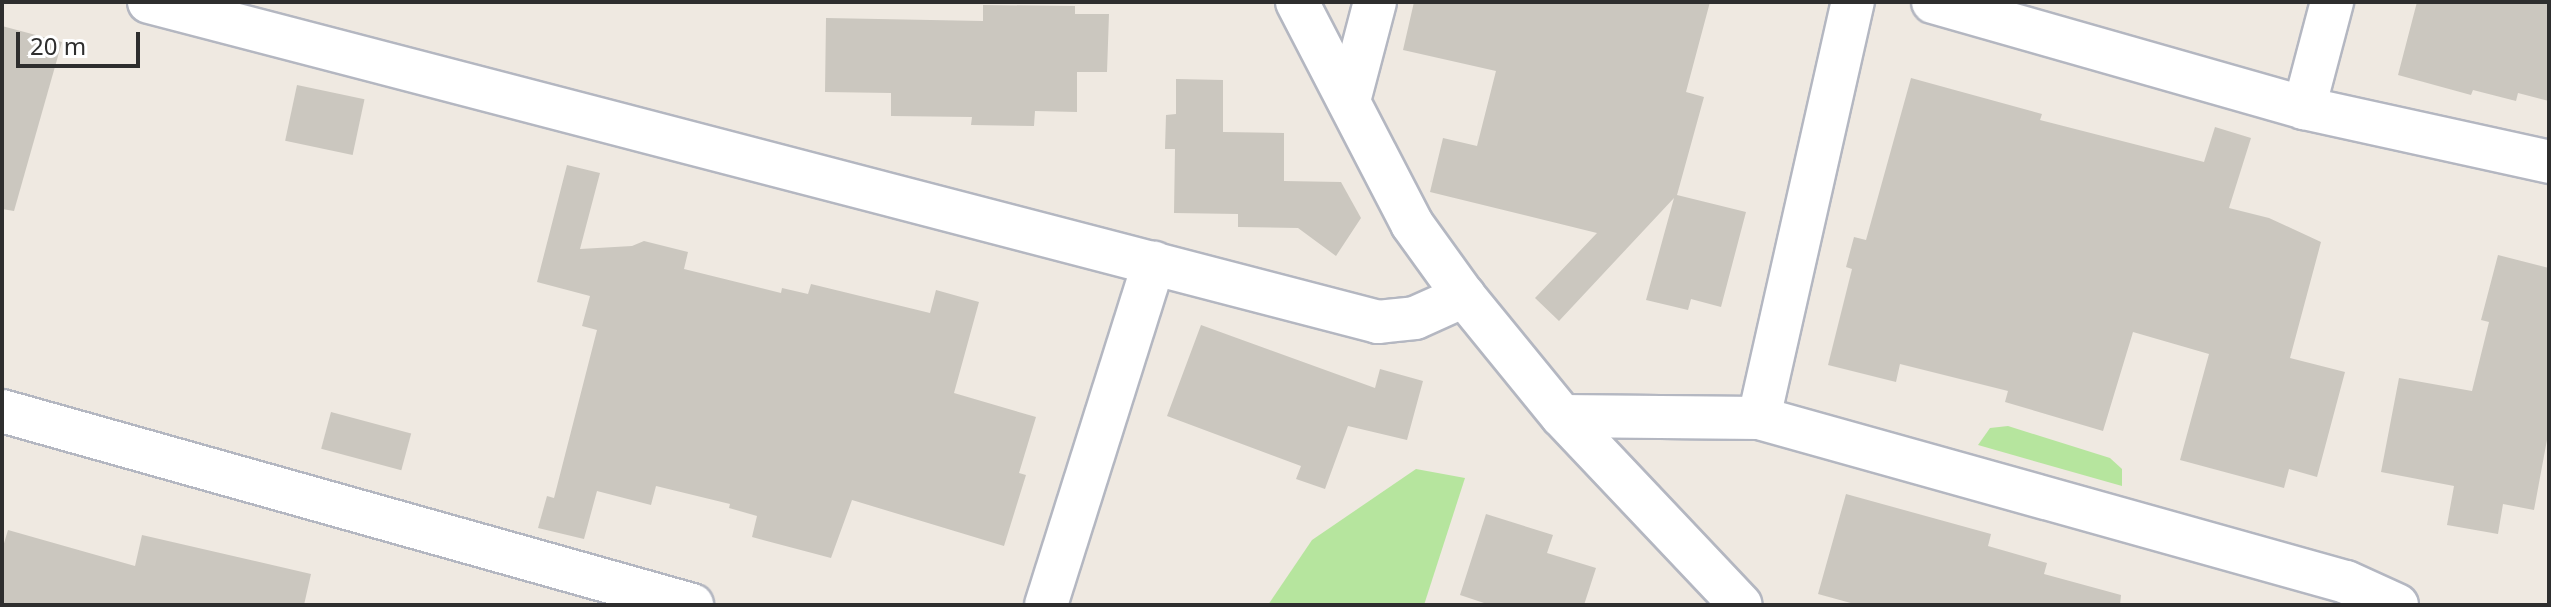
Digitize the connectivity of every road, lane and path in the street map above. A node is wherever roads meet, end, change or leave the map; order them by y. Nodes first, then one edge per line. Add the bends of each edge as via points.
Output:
1 (149, 2) edge
2 (1297, 2) edge
3 (1375, 2) edge
4 (1853, 2) edge
5 (1933, 2) edge
6 (2332, 2) edge
7 (1349, 101) junction
8 (2304, 108) junction
9 (2549, 162) edge
10 (1154, 263) junction
11 (1464, 296) junction
12 (2, 411) edge
13 (1562, 416) junction
14 (1759, 418) junction
15 (692, 605) edge
16 (1046, 605) edge
17 (1741, 605) edge
18 (2397, 605) edge

1 - 10 street
2 - 7 street
3 - 7 street
4 - 14 street
5 - 8 street
6 - 8 street
7 - 11 street via 1412,224
8 - 9 street
10 - 11 street via 1378,322 1415,318
10 - 16 street
11 - 13 street
12 - 15 street
13 - 14 street
13 - 17 street
14 - 18 street via 2346,582

